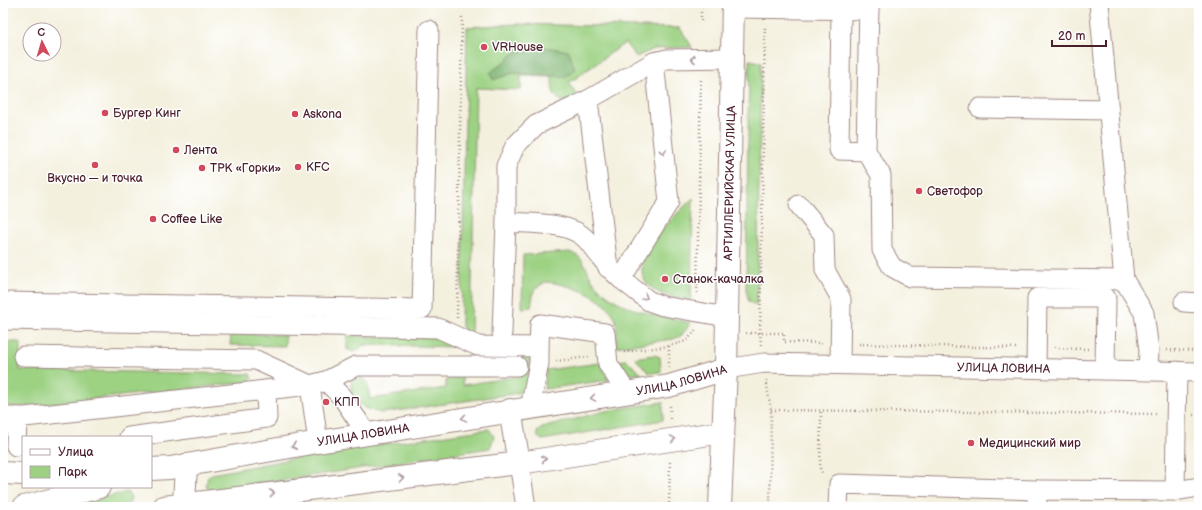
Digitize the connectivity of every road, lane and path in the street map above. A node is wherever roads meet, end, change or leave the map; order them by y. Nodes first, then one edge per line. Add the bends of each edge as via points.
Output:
1 (702, 3) edge
2 (1099, 3) edge
3 (733, 6) edge
4 (869, 6) edge
5 (765, 8) junction
6 (841, 10) junction
7 (462, 16) dead end
8 (701, 21) dead end
9 (429, 30) dead end
10 (732, 58) junction
11 (701, 59) junction
12 (654, 62) junction
13 (588, 100) junction
14 (980, 108) dead end
15 (1109, 110) junction
16 (866, 151) junction
17 (799, 205) dead end
18 (506, 222) junction
19 (614, 273) junction
20 (1124, 280) junction
21 (3, 302) edge
22 (697, 313) junction
23 (727, 317) junction
24 (3, 320) edge
25 (502, 333) dead end
26 (760, 333) junction
27 (457, 336) junction
28 (840, 344) junction
29 (539, 347) junction
30 (1037, 348) junction
31 (1105, 349) junction
32 (1149, 350) junction
33 (1199, 351) edge
34 (23, 356) dead end
35 (764, 363) junction
36 (840, 363) junction
37 (517, 366) dead end
38 (1036, 368) junction
39 (726, 369) junction
40 (1105, 370) junction
41 (1148, 370) junction
42 (1177, 371) junction
43 (1199, 372) edge
44 (318, 383) junction
45 (670, 386) junction
46 (266, 390) junction
47 (627, 393) junction
48 (520, 409) junction
49 (771, 410) junction
50 (821, 412) junction
51 (1176, 414) junction
52 (1199, 415) edge
53 (10, 417) edge
54 (722, 432) junction
55 (366, 434) junction
56 (136, 436) edge
57 (670, 440) junction
58 (318, 442) junction
59 (14, 444) edge
60 (519, 463) junction
61 (165, 468) edge
62 (3, 472) edge
63 (22, 474) edge
64 (839, 484) junction
65 (1199, 487) edge
66 (95, 488) edge
67 (1175, 491) junction
68 (1037, 498) edge
69 (177, 506) edge
70 (24, 507) edge
71 (526, 507) edge
72 (669, 507) edge
73 (720, 507) edge
74 (770, 507) edge
75 (838, 507) edge

1 - 8 path
2 - 15 street
3 - 5 street
3 - 10 main road, АРТИЛЛЕРИЙСКАЯ УЛИЦА
4 - 6 street
4 - 16 street
5 - 6 street
5 - 26 path
6 - 16 street via 840,150
7 - 27 path
9 - 21 street via 422,309
10 - 11 street
10 - 23 main road, АРТИЛЛЕРИЙСКАЯ УЛИЦА
11 -> 12 street via 667,59
11 - 22 path
12 - 13 street
12 -> 19 street via 669,202
13 - 18 street via 536,125 515,146 506,166
13 - 19 street
14 - 15 street
15 - 20 street
16 - 20 street via 881,176 882,250 892,267 910,277
17 - 28 street via 824,235 825,270 841,298
18 - 19 street via 567,227 585,238
18 - 25 street
19 -> 22 street via 650,301
20 - 32 street via 1144,313
22 - 23 street
22 - 45 path via 696,331 686,341 669,346
23 - 39 main road, АРТИЛЛЕРИЙСКАЯ УЛИЦА
24 - 27 street via 438,328
26 - 28 path via 784,333 784,342
26 - 35 path
27 - 29 street via 478,346
28 - 30 path
28 - 36 street
29 - 47 street via 540,324 605,333 608,364
29 - 48 street via 539,363
30 - 31 path
30 - 31 street via 1037,298 1106,298
30 - 38 street
31 - 40 street
32 - 33 path
32 - 41 street
34 - 44 street via 256,360
35 - 36 street, УЛИЦА ЛОВИНА
35 - 39 street, УЛИЦА ЛОВИНА
35 - 49 path
36 - 38 street, УЛИЦА ЛОВИНА
37 - 44 street via 356,366
38 - 40 street, УЛИЦА ЛОВИНА
39 - 45 main road, УЛИЦА ЛОВИНА
39 - 54 main road, АРТИЛЛЕРИЙСКАЯ УЛИЦА
40 - 41 street, УЛИЦА ЛОВИНА
41 - 42 street, УЛИЦА ЛОВИНА
42 - 43 street, УЛИЦА ЛОВИНА
42 - 51 street
44 - 46 street
44 - 55 street via 342,397
44 - 58 street
45 - 47 main road, УЛИЦА ЛОВИНА
45 - 57 path
46 - 53 street
46 - 56 street via 267,418
47 -> 48 main road, УЛИЦА ЛОВИНА
48 -> 55 main road, УЛИЦА ЛОВИНА
48 - 60 main road
49 - 50 path
49 - 74 path
50 - 51 path
50 - 64 path via 820,468 826,483
51 - 52 path
51 - 67 street
53 - 59 street
57 -> 54 main road
54 - 73 main road, АРТИЛЛЕРИЙСКАЯ УЛИЦА
55 - 58 main road, УЛИЦА ЛОВИНА
60 -> 57 main road
57 - 72 path
58 -> 61 main road, УЛИЦА ЛОВИНА
69 -> 60 main road
60 - 71 street
61 - 69 main road
62 - 63 main road
64 - 68 street
64 - 75 street
65 - 67 street
66 - 70 main road
67 - 68 street

